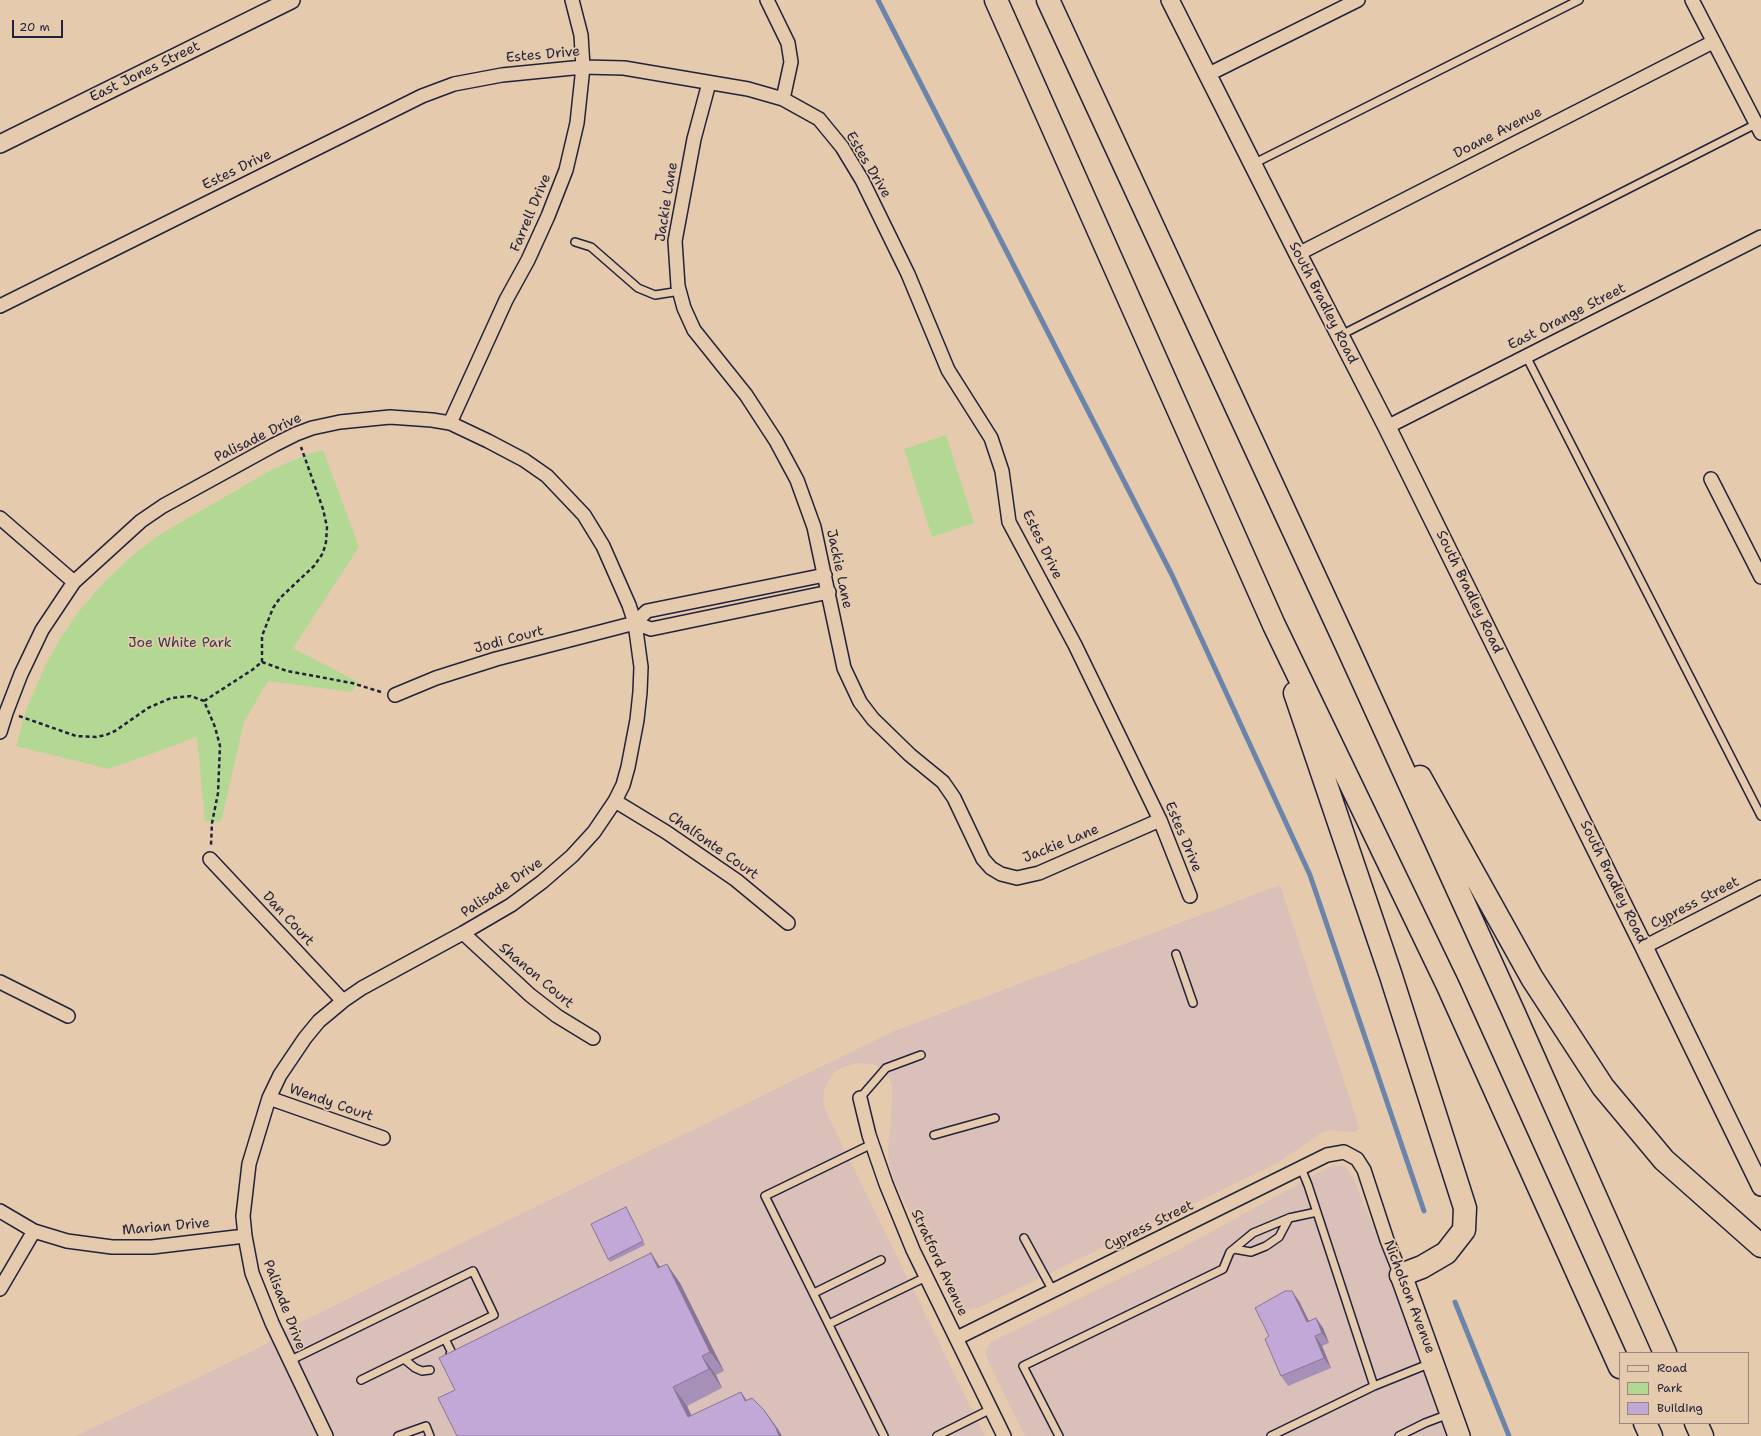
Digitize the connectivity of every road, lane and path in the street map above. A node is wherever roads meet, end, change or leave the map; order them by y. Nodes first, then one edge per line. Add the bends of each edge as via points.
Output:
1 (291, 0) edge
2 (572, 0) edge
3 (768, 0) edge
4 (996, 0) edge
5 (1048, 0) edge
6 (1170, 0) edge
7 (1358, 0) edge
8 (1579, 0) edge
9 (1692, 0) edge
10 (1713, 42) junction
11 (583, 67) junction
12 (1207, 75) junction
13 (709, 83) junction
14 (783, 99) junction
15 (1759, 129) edge
16 (0, 144) edge
17 (1252, 164) junction
18 (1761, 237) edge
19 (575, 242) dead end
20 (1298, 254) junction
21 (680, 291) junction
22 (0, 306) edge
23 (1340, 336) junction
24 (1526, 356) junction
25 (450, 423) junction
26 (1388, 427) junction
27 (296, 434) junction
28 (1711, 480) dead end
29 (0, 518) edge
30 (825, 575) junction
31 (1761, 577) edge
32 (74, 582) junction
33 (829, 592) junction
34 (635, 623) junction
35 (1274, 625) junction
36 (1345, 642) junction
37 (262, 662) junction
38 (394, 696) joint
39 (204, 701) junction
40 (6, 713) junction
41 (0, 732) edge
42 (615, 800) junction
43 (1761, 816) edge
44 (1160, 820) junction
45 (210, 860) joint
46 (1761, 887) edge
47 (1190, 896) dead end
48 (788, 923) dead end
49 (463, 933) junction
50 (1644, 947) junction
51 (1176, 954) dead end
52 (0, 982) edge
53 (343, 1000) junction
54 (1193, 1003) dead end
55 (68, 1016) dead end
56 (593, 1038) dead end
57 (921, 1055) dead end
58 (269, 1098) junction
59 (860, 1098) joint
60 (996, 1118) dead end
61 (934, 1135) dead end
62 (383, 1138) dead end
63 (872, 1144) junction
64 (1356, 1158) joint
65 (1301, 1168) junction
66 (1761, 1187) edge
67 (0, 1212) edge
68 (1317, 1212) junction
69 (1289, 1218) junction
70 (34, 1231) junction
71 (245, 1236) junction
72 (1024, 1238) dead end
73 (1761, 1246) edge
74 (1234, 1249) junction
75 (881, 1260) dead end
76 (1401, 1275) junction
77 (926, 1277) junction
78 (0, 1289) edge
79 (1053, 1291) junction
80 (814, 1293) junction
81 (829, 1324) junction
82 (957, 1338) junction
83 (445, 1339) junction
84 (1665, 1352) edge
85 (404, 1359) junction
86 (289, 1361) junction
87 (445, 1362) edge
88 (1433, 1363) junction
89 (1619, 1365) edge
90 (430, 1370) dead end
91 (361, 1380) dead end
92 (1374, 1386) junction
93 (991, 1409) junction
94 (1451, 1414) junction
95 (1645, 1424) edge
96 (1696, 1424) edge
97 (326, 1436) edge
98 (398, 1436) edge
99 (430, 1436) edge
100 (884, 1436) edge
101 (937, 1436) edge
102 (1004, 1436) edge
103 (1059, 1436) edge
104 (1271, 1436) edge
105 (1399, 1436) edge
106 (1459, 1436) edge
107 (1651, 1436) edge
108 (1702, 1436) edge

1 - 16 street, East Jones Street
2 - 11 street, Farrell Drive via 581,36
3 - 14 street via 788,42 791,62
4 - 35 highway
5 - 36 highway
6 - 12 street, South Bradley Road
7 - 12 street
8 - 17 lane
9 - 10 street
10 - 15 street
10 - 20 street, Doane Avenue
11 - 13 street, Estes Drive via 624,68
11 - 22 street, Estes Drive via 502,75 454,84 422,96
11 - 25 street, Farrell Drive via 577,123 566,170 537,241 506,300
12 - 17 street, South Bradley Road
13 - 14 street, Estes Drive via 748,89
13 - 21 street, Jackie Lane via 694,139 675,241
14 - 44 street, Estes Drive via 819,119 842,148 862,180 908,274 948,370 991,438 1002,471 1010,522 1076,646
15 - 23 lane
17 - 20 street, South Bradley Road
18 - 24 street, East Orange Street
19 - 21 lane via 591,247 638,288 655,295
20 - 23 street, South Bradley Road
21 - 30 street, Jackie Lane via 694,330 746,395 776,441 797,480 814,527
23 - 26 street, South Bradley Road
24 - 26 street, East Orange Street
24 - 43 lane
25 - 27 street, Palisade Drive via 390,417 340,422
25 - 34 street, Palisade Drive via 536,468 584,515 603,546
26 - 50 street, South Bradley Road
27 - 32 street, Palisade Drive via 163,506 141,521
27 - 37 path via 323,509 327,527 326,542 323,553 314,566 280,598 274,608 262,636
28 - 31 street
29 - 32 street
30 - 33 street, Jackie Lane
30 - 34 street, Jodi Court via 647,611
32 - 40 street, Palisade Drive via 42,630
33 - 34 street via 651,629
33 - 44 street, Jackie Lane via 844,668 860,702 873,719 943,782 954,798 983,859 991,868 1001,874 1017,878 1039,873
34 - 38 street, Jodi Court via 496,659 436,678
34 - 42 street, Palisade Drive via 641,667 640,699 628,767
35 - 76 highway via 1465,1208 1464,1230 1446,1253 1422,1267
35 - 89 highway via 1448,986
36 - 73 highway via 1532,978 1603,1087 1664,1160
36 - 84 highway
37 - 38 path via 287,671 352,683
37 - 39 path
39 - 40 path via 191,696 171,698 148,708 115,731 106,735 87,737 66,733
39 - 45 path via 220,746
40 - 41 street, Palisade Drive
42 - 48 street, Chalfonte Court via 736,880
42 - 49 street, Palisade Drive via 594,832 572,856 517,900
44 - 47 street, Estes Drive
45 - 53 street, Dan Court
46 - 50 street, Cypress Street
49 - 53 street, Palisade Drive
49 - 56 street, Shanon Court via 530,995 557,1016
50 - 66 street, South Bradley Road
51 - 54 lane
52 - 55 street
53 - 58 street, Palisade Drive via 319,1021 305,1038
57 - 59 lane via 886,1068
58 - 62 street, Wendy Court
58 - 71 street, Palisade Drive via 249,1164 244,1216
59 - 63 street, Stratford Avenue
60 - 61 lane
63 - 77 street, Stratford Avenue via 886,1184
63 - 80 lane via 765,1196
64 - 65 street, Cypress Street via 1344,1152 1338,1153 1327,1155
64 - 76 street, Nicholson Avenue via 1364,1170
65 - 68 lane
65 - 79 street, Cypress Street
67 - 70 street, Marian Drive
68 - 69 lane
68 - 92 lane
69 - 74 lane via 1253,1233
69 - 74 lane via 1279,1237 1266,1246 1251,1252
70 - 71 street, Marian Drive via 67,1241 112,1248 152,1247
70 - 78 street
71 - 86 street, Palisade Drive via 252,1273
72 - 79 lane
74 - 103 lane via 1230,1252 1223,1269 1023,1366
75 - 80 lane
76 - 88 main road, Nicholson Avenue
77 - 81 lane
77 - 82 street, Stratford Avenue
79 - 82 street, Cypress Street
80 - 81 lane
81 - 100 lane
82 - 93 street, Stratford Avenue
83 - 85 lane
83 - 86 lane via 494,1315 473,1271
83 - 87 lane via 452,1351 450,1358
85 - 90 lane via 414,1368
85 - 91 lane
86 - 97 street, Palisade Drive
88 - 92 lane
88 - 94 main road, Nicholson Avenue
92 - 104 lane
93 - 101 lane
93 - 102 street, Stratford Avenue
94 - 105 lane
94 - 106 main road, Nicholson Avenue
95 - 107 highway
96 - 108 highway
98 - 99 lane via 426,1426

